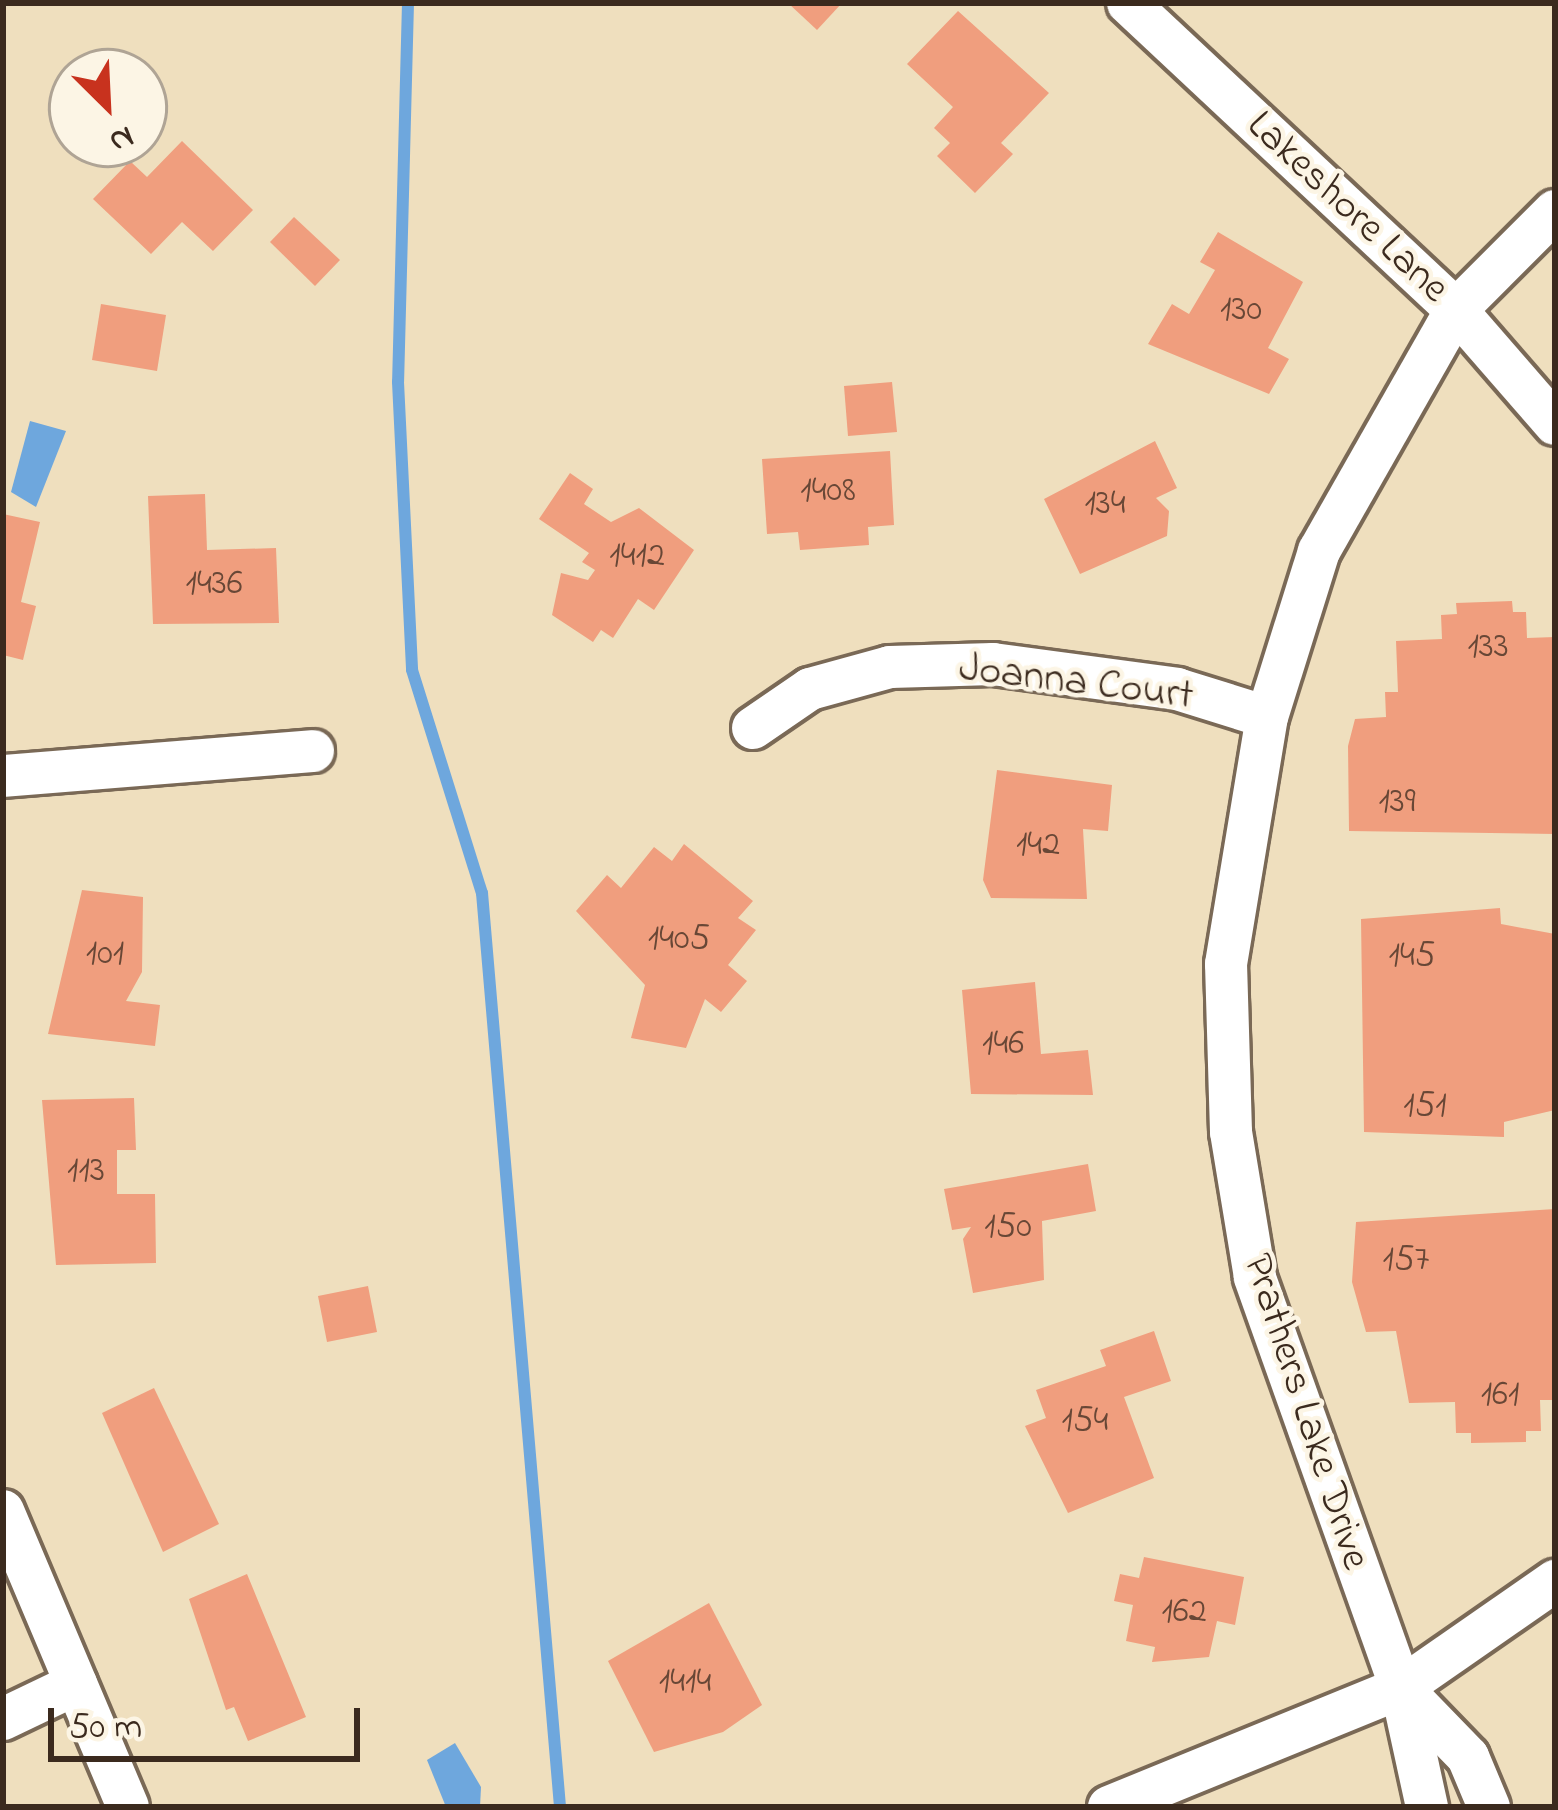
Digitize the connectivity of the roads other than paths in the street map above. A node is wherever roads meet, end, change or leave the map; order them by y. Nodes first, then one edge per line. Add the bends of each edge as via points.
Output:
1 (1128, 3) edge
2 (1555, 211) edge
3 (1456, 310) junction
4 (1555, 424) edge
5 (1268, 717) junction
6 (753, 728) dead end
7 (313, 751) dead end
8 (3, 776) edge
9 (3, 1511) edge
10 (1555, 1581) edge
11 (76, 1684) junction
12 (1401, 1688) junction
13 (3, 1719) edge
14 (128, 1807) edge
15 (1109, 1807) edge
16 (1426, 1807) edge
17 (1489, 1807) edge

1 - 3 street, Lakeshore Lane
2 - 3 street, Prathers Lake Drive
3 - 4 street, Lakeshore Lane
3 - 5 street, Prathers Lake Drive via 1345,493
5 - 6 street, Joanna Court via 1177,689 993,664 890,667 810,689
5 - 12 street, Prathers Lake Drive via 1226,964 1231,1132 1255,1277
7 - 8 street
9 - 11 street
10 - 12 street
11 - 13 street
11 - 14 street
12 - 15 street
12 - 16 street, Prathers Lake Drive
12 - 17 street, Prathers Lake Drive via 1468,1757

